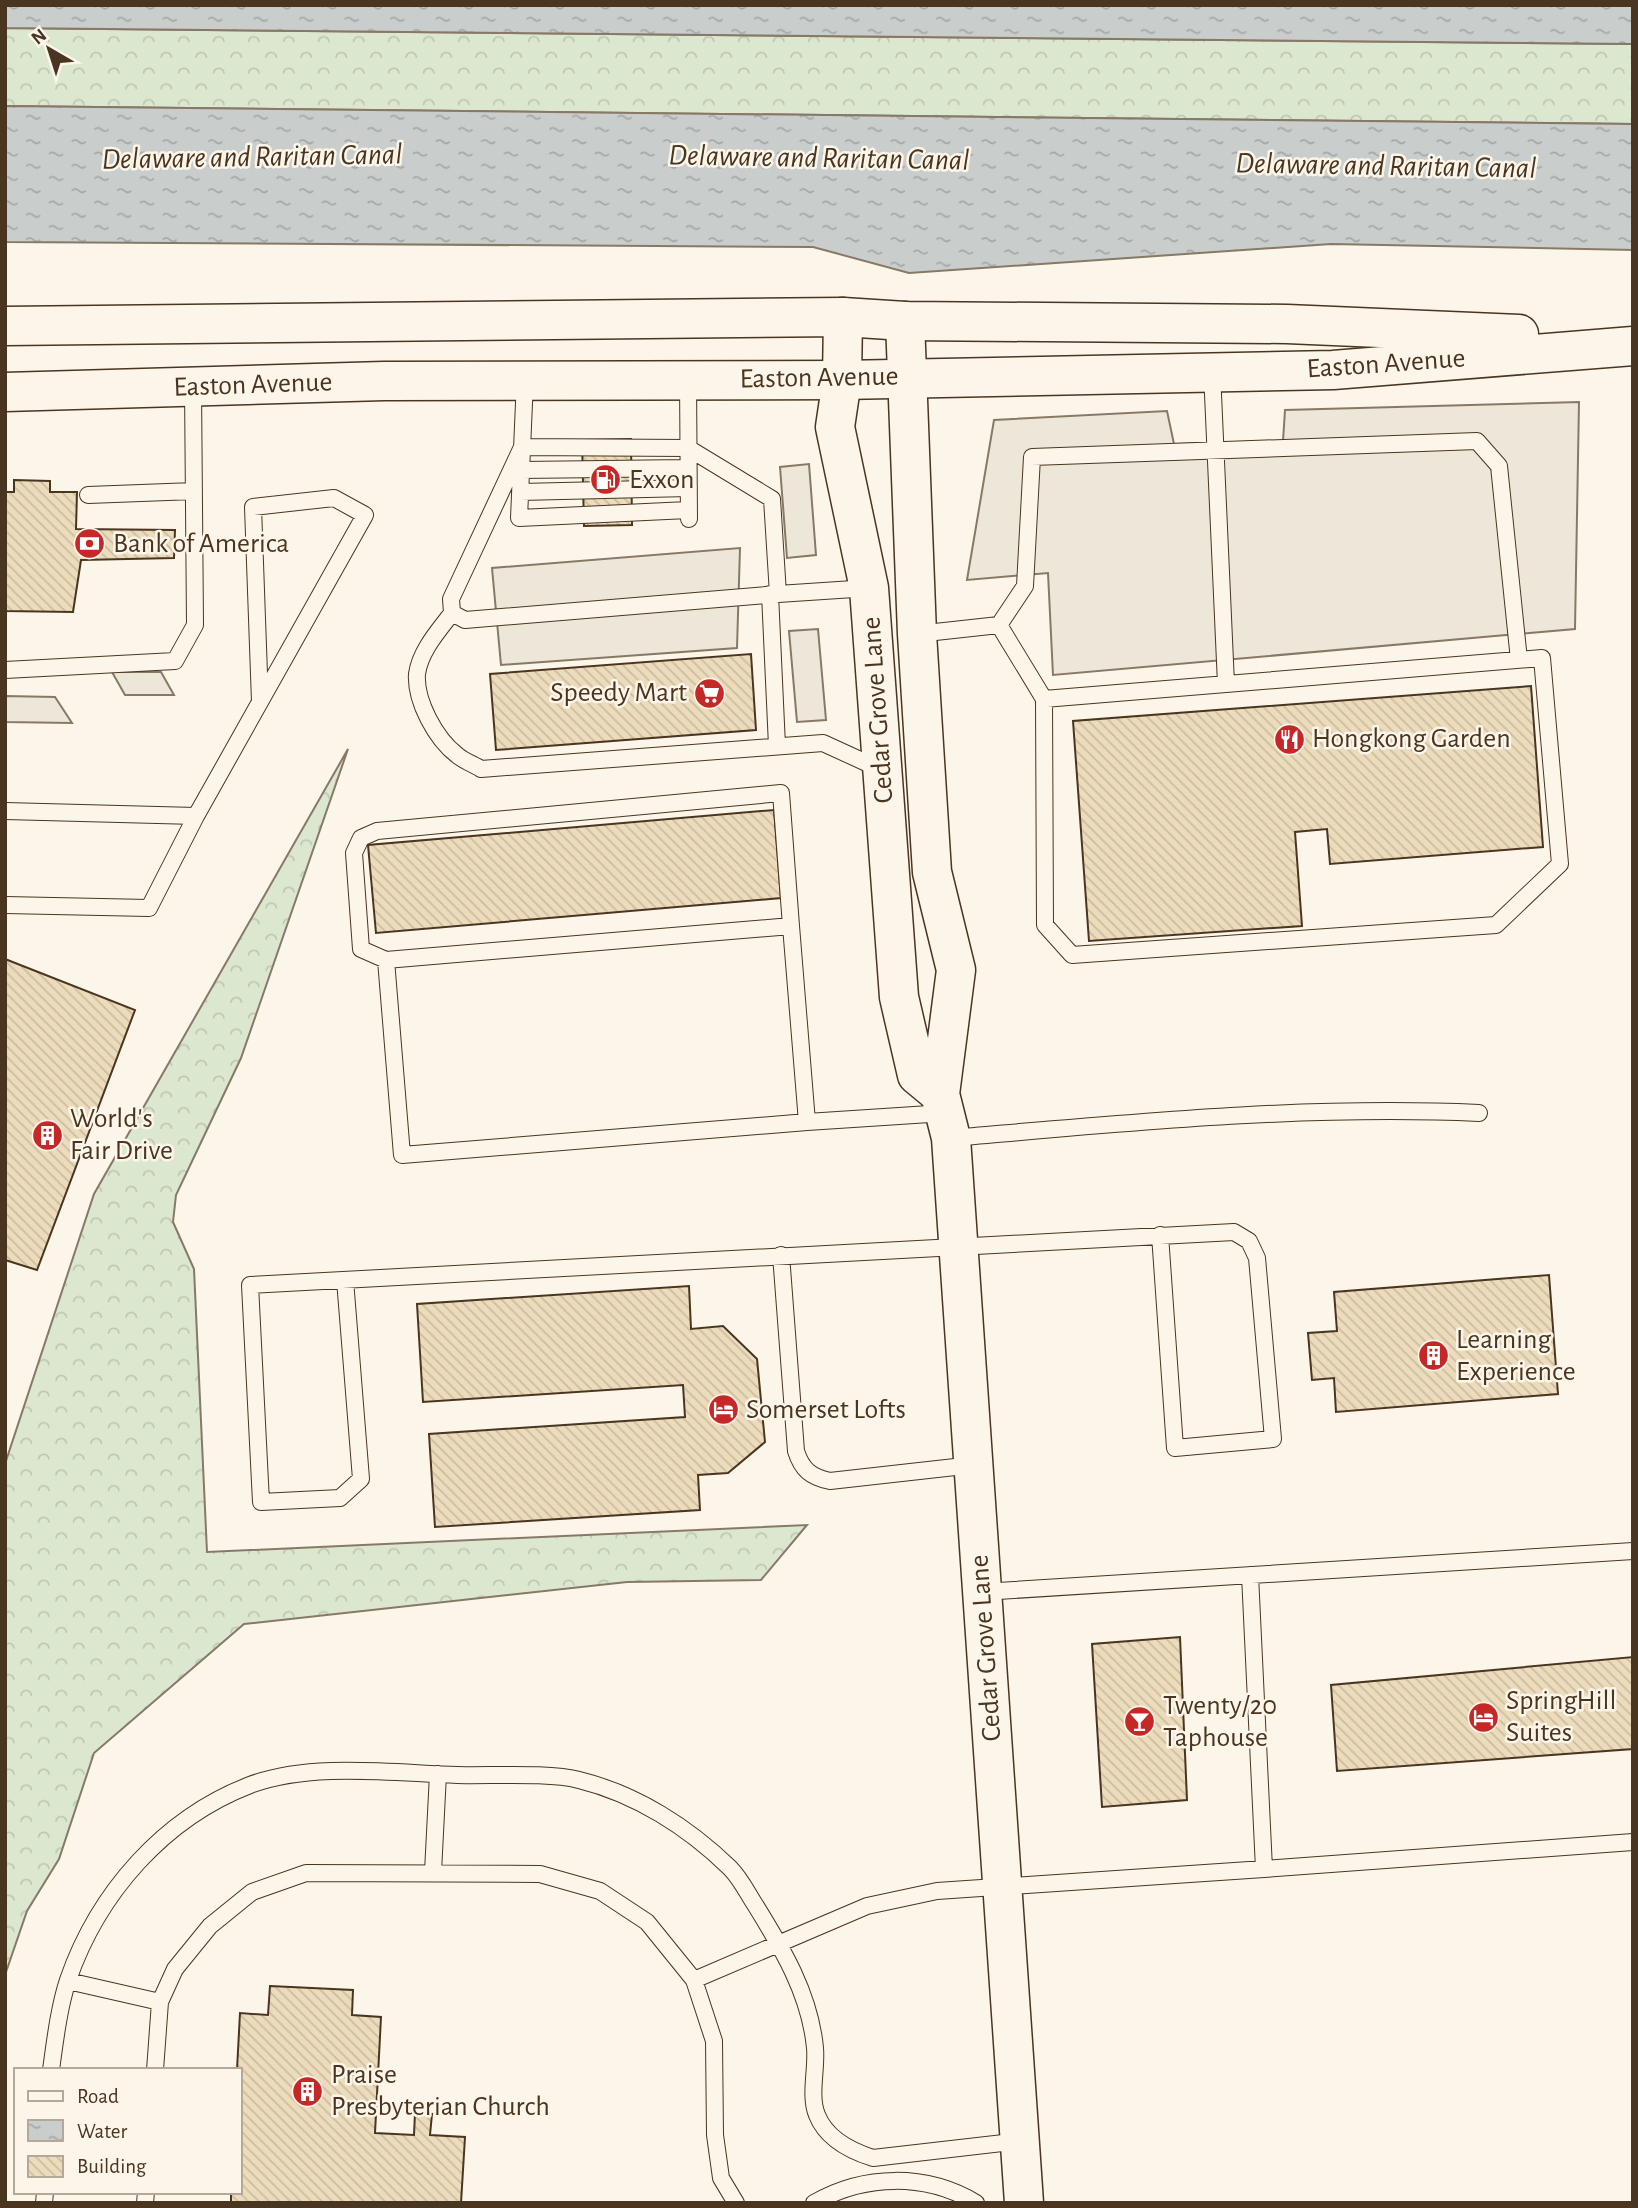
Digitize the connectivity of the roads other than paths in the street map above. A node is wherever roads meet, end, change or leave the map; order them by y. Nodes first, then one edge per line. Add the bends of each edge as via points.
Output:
1 (844, 317) junction
2 (905, 321) junction
3 (5, 326) edge
4 (1633, 339) edge
5 (1633, 346) edge
6 (1212, 372) junction
7 (906, 377) junction
8 (525, 380) junction
9 (688, 380) junction
10 (842, 380) junction
11 (193, 386) junction
12 (5, 391) edge
13 (522, 447) junction
14 (688, 448) junction
15 (1215, 450) junction
16 (688, 468) junction
17 (521, 470) junction
18 (689, 488) junction
19 (194, 491) junction
20 (520, 492) junction
21 (88, 495) dead end
22 (869, 588) junction
23 (774, 594) junction
24 (452, 613) junction
25 (999, 625) junction
26 (918, 634) junction
27 (1518, 660) junction
28 (5, 670) edge
29 (1226, 684) junction
30 (1044, 699) junction
31 (260, 702) junction
32 (777, 747) junction
33 (882, 770) junction
34 (5, 811) edge
35 (196, 816) junction
36 (5, 905) edge
37 (792, 926) junction
38 (386, 960) junction
39 (1479, 1113) dead end
40 (945, 1115) junction
41 (807, 1122) junction
42 (1160, 1236) junction
43 (958, 1247) junction
44 (781, 1255) junction
45 (345, 1280) junction
46 (973, 1465) junction
47 (1633, 1551) edge
48 (1250, 1575) junction
49 (982, 1592) junction
50 (438, 1774) junction
51 (1633, 1842) edge
52 (1264, 1869) junction
53 (433, 1872) junction
54 (1002, 1884) junction
55 (780, 1945) junction
56 (694, 1980) junction
57 (68, 1981) junction
58 (160, 2002) junction
59 (51, 2068) edge
60 (155, 2068) edge
61 (1020, 2141) junction
62 (736, 2203) edge
63 (814, 2203) edge
64 (976, 2203) edge
65 (1024, 2203) edge

1 - 2 main road, Easton Avenue
1 - 3 main road, Easton Avenue
1 - 10 main road, Cedar Grove Lane
2 - 4 main road, Easton Avenue via 1287,324
2 - 7 main road, Cedar Grove Lane
5 - 6 main road, Easton Avenue via 1333,370
6 - 7 main road, Easton Avenue
6 - 15 lane
7 - 10 main road, Easton Avenue
7 - 26 main road, Cedar Grove Lane
8 - 9 main road, Easton Avenue
8 - 11 main road, Easton Avenue
8 - 13 lane
9 - 10 main road, Easton Avenue
9 - 14 lane
10 - 22 main road, Cedar Grove Lane via 835,427
11 - 12 main road, Easton Avenue
11 - 19 lane
13 - 14 lane
13 - 17 lane
13 - 24 lane via 451,599
14 - 16 lane
14 - 23 lane via 772,499
15 - 25 lane via 1032,457 1025,586
15 - 27 lane via 1477,441 1499,466
15 - 29 lane
16 - 17 lane
16 - 18 lane
17 - 20 lane
18 - 20 lane
18 - 20 lane via 689,515 519,518
19 - 21 lane
19 - 28 lane via 195,625 175,662
22 - 23 lane
22 - 33 main road, Cedar Grove Lane
23 - 24 lane via 465,620
23 - 32 lane
24 - 32 lane via 428,645 417,673 420,696 441,738 458,756 481,769
25 - 26 lane
25 - 30 lane
26 - 40 main road, Cedar Grove Lane via 932,872 956,970
27 - 29 lane
27 - 30 lane via 1542,658 1560,864 1496,925 1072,955 1045,925
29 - 30 lane
31 - 31 lane via 365,515 334,498 254,507
31 - 35 lane
32 - 33 lane via 823,743
33 - 40 main road, Cedar Grove Lane via 899,997 917,1075
34 - 35 lane
35 - 36 lane via 149,908
37 - 38 lane
37 - 38 lane via 781,793 377,831 361,838 354,853 361,949
37 - 41 lane
38 - 41 lane via 402,1156
39 - 40 lane via 1389,1109 1222,1116
40 - 41 lane
40 - 43 main road, Cedar Grove Lane
42 - 42 lane via 1175,1448 1273,1439 1249,1241 1234,1232
42 - 43 lane
43 - 44 lane
43 - 46 main road, Cedar Grove Lane
44 - 45 lane
44 - 46 lane via 796,1451 808,1474 830,1481
45 - 45 lane via 250,1285 261,1502 340,1498 361,1479
46 - 49 main road, Cedar Grove Lane
47 - 48 lane
48 - 49 lane
48 - 52 lane
49 - 54 main road, Cedar Grove Lane
50 - 53 lane
50 - 55 lane via 577,1779 638,1801 691,1833 733,1871
50 - 57 lane via 348,1771 299,1775 251,1784 193,1814 141,1857 105,1904
51 - 52 lane
52 - 54 lane
53 - 56 lane via 540,1874 600,1891 647,1922
53 - 58 lane via 306,1873 252,1892 210,1926 175,1969
54 - 55 lane via 937,1891 867,1906
54 - 61 main road, Cedar Grove Lane
55 - 56 lane
55 - 61 lane via 807,2004 815,2049 815,2112 824,2129 854,2152 873,2158
56 - 62 lane via 713,2041 715,2136 721,2178
57 - 58 lane
57 - 59 lane
58 - 60 lane
61 - 65 main road, Cedar Grove Lane
63 - 64 lane via 855,2184 915,2180

